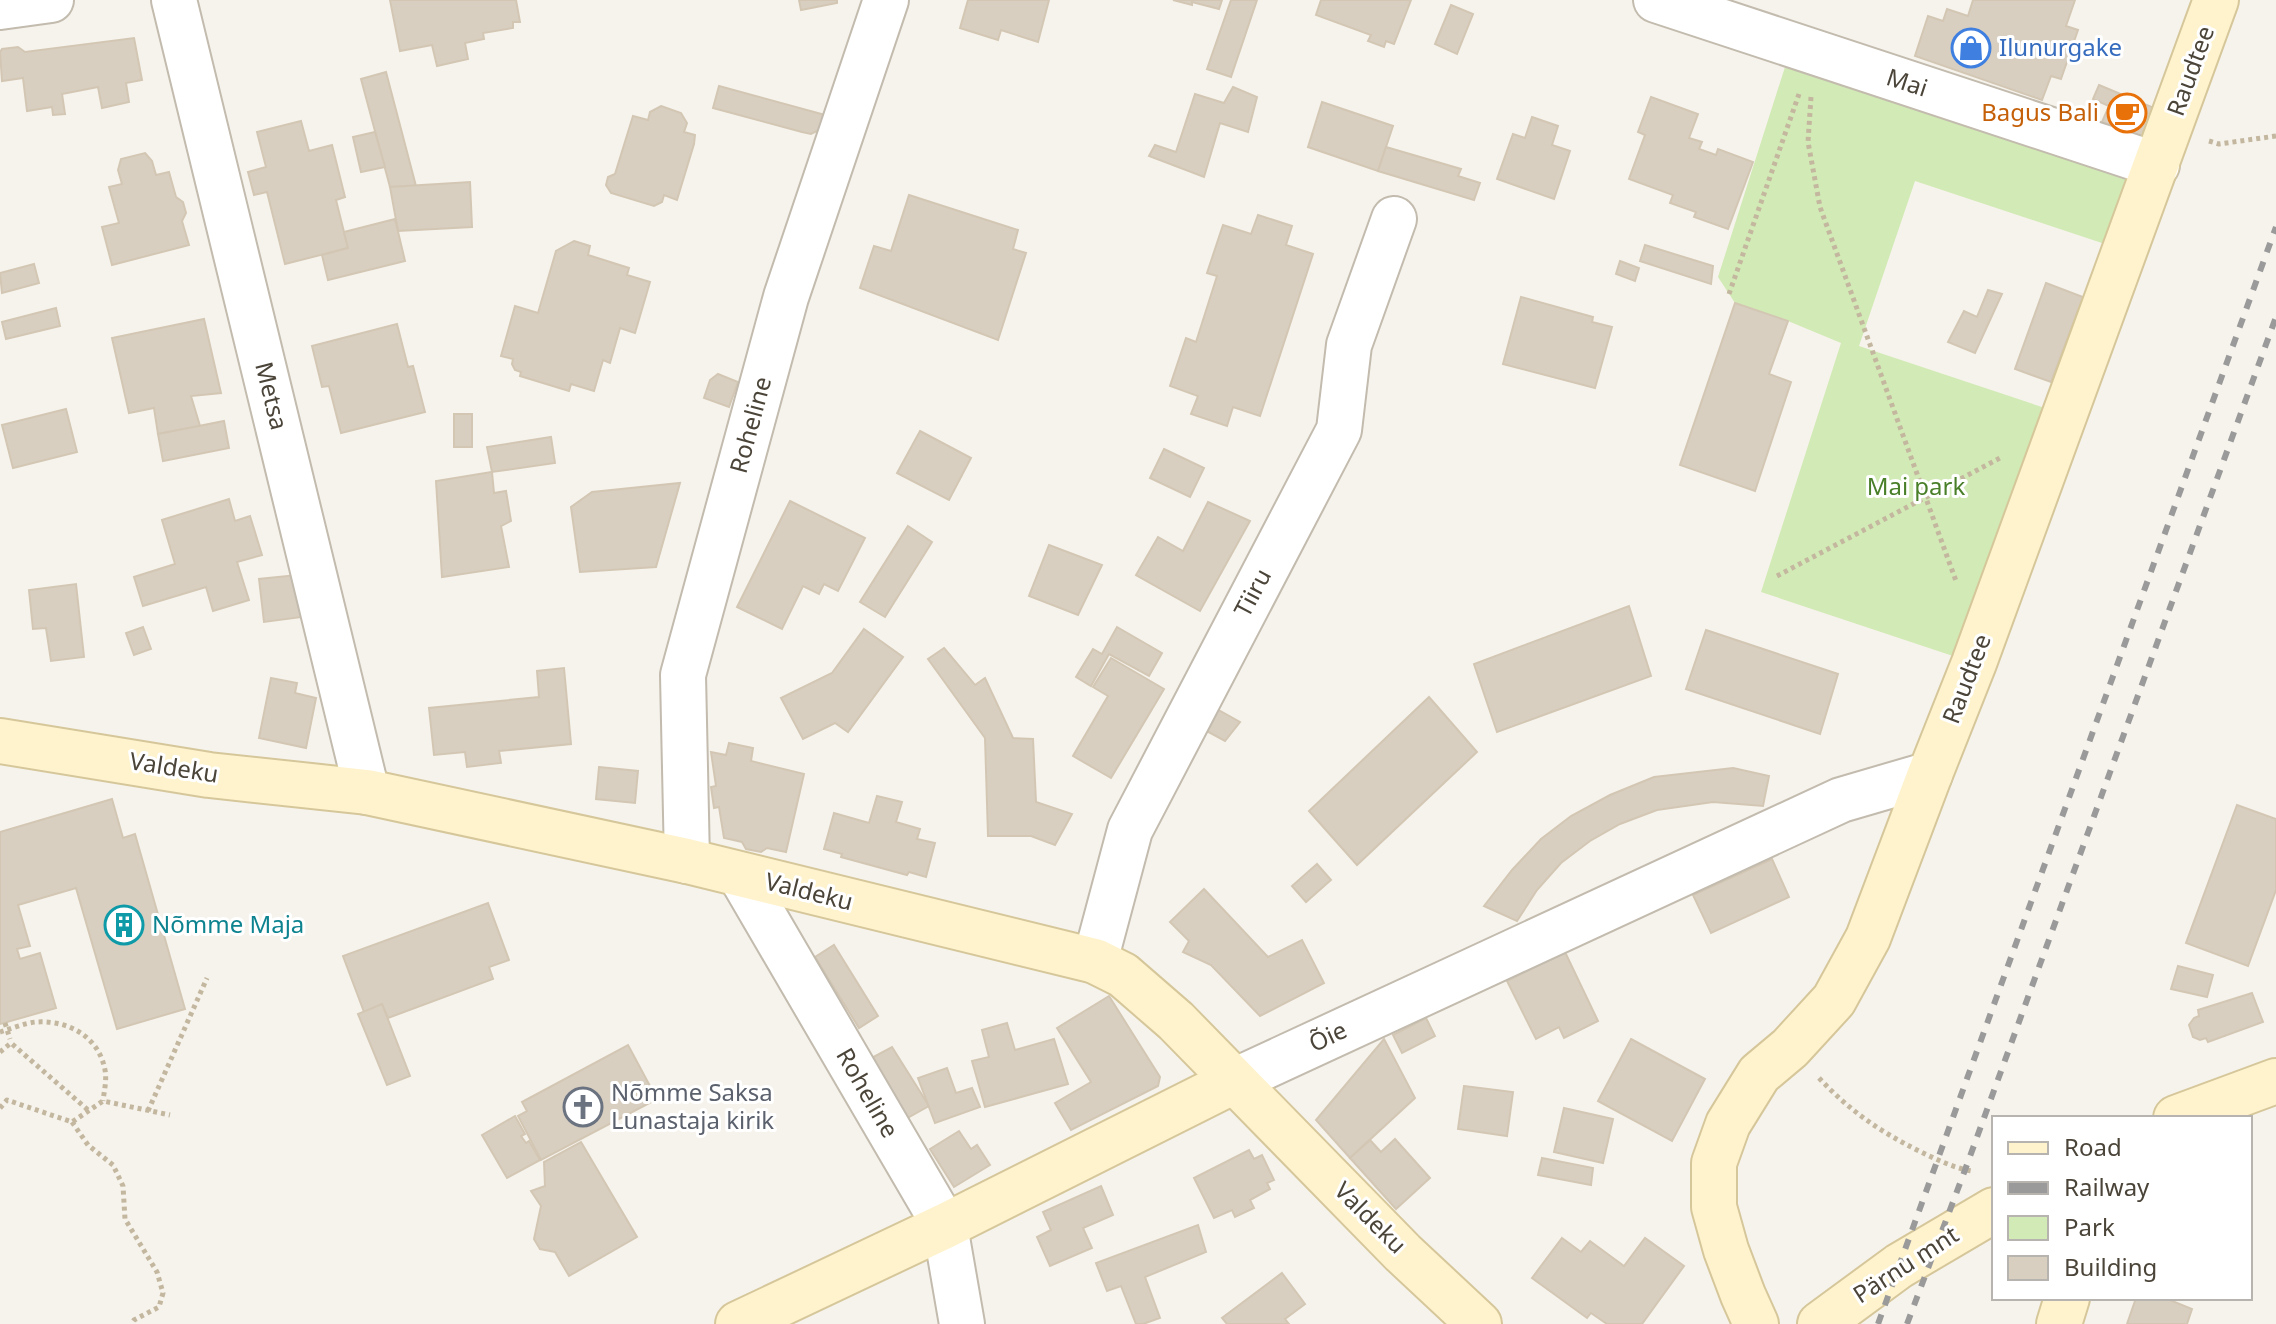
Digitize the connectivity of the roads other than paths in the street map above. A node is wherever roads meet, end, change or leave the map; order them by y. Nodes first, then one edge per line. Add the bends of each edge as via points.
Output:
1 (51, 0) edge
2 (174, 0) edge
3 (886, 0) edge
4 (1656, 0) edge
5 (2216, 0) edge
6 (0, 7) edge
7 (2163, 148) junction
8 (1394, 219) dead end
9 (0, 741) edge
10 (1930, 774) junction
11 (367, 792) junction
12 (687, 861) junction
13 (740, 875) junction
14 (1095, 961) junction
15 (1234, 1081) junction
16 (2276, 1081) edge
17 (2181, 1116) edge
18 (1992, 1211) edge
19 (945, 1226) junction
20 (2066, 1300) edge
21 (738, 1324) edge
22 (962, 1324) edge
23 (1479, 1324) edge
24 (1756, 1324) edge
25 (1820, 1324) edge
26 (2059, 1324) edge

1 - 6 street
2 - 11 street, Metsa
3 - 12 street, Roheline via 786,297 683,675
4 - 7 street, Mai via 1814,52
5 - 7 street, Raudtee
7 - 10 street, Raudtee
8 - 14 street, Tiiru via 1349,345 1339,430 1130,830
9 - 11 street, Valdeku via 209,775
10 - 15 street, Õie via 1841,800
10 - 24 street, Raudtee via 1868,938 1834,1000 1759,1074 1728,1124 1714,1163 1714,1207
11 - 12 street, Valdeku
12 - 13 street, Valdeku
13 - 14 street, Valdeku
13 - 19 street, Roheline
14 - 15 street, Valdeku via 1123,975
15 - 19 street, Õie
15 - 23 street, Valdeku
16 - 17 street
18 - 25 street, Pärnu mnt via 1899,1266
19 - 21 street, Õie
19 - 22 street, Roheline
20 - 26 street

